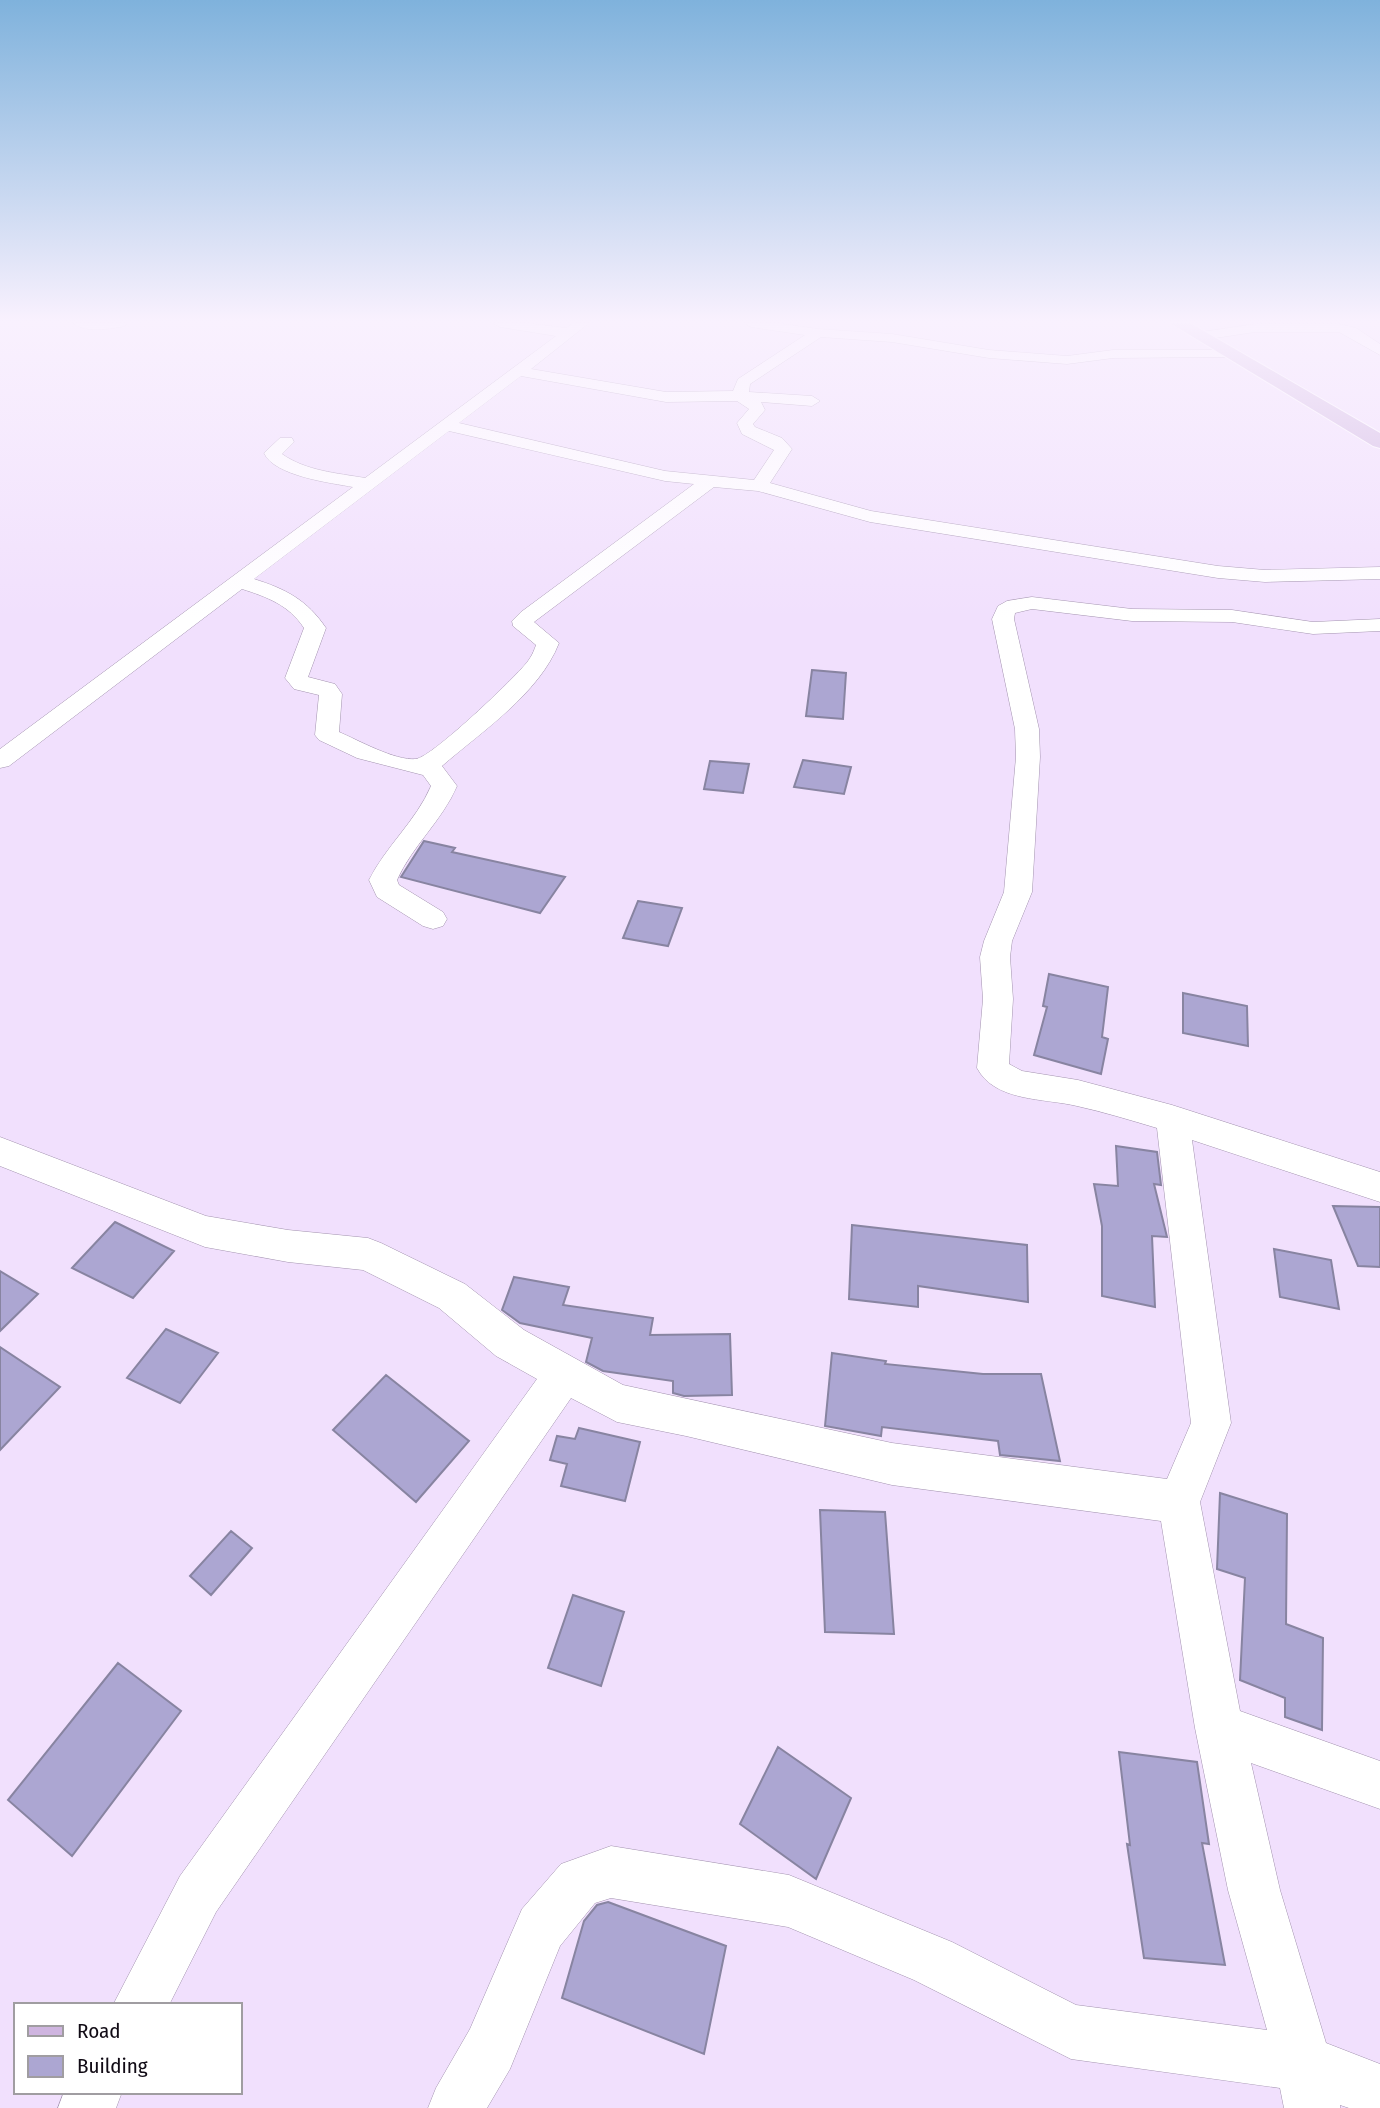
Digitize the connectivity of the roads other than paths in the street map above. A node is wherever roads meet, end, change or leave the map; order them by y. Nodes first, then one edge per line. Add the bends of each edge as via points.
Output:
1 (451, 421) edge
2 (746, 421) edge
3 (1346, 421) edge
4 (446, 425) junction
5 (1379, 441) edge
6 (286, 442) dead end
7 (710, 481) junction
8 (369, 484) junction
9 (760, 486) junction
10 (1380, 573) edge
11 (238, 581) junction
12 (1380, 625) edge
13 (0, 761) edge
14 (422, 766) junction
15 (433, 919) dead end
16 (1172, 1118) junction
17 (0, 1151) edge
18 (1380, 1187) edge
19 (565, 1373) junction
20 (1179, 1502) junction
21 (1219, 1728) junction
22 (1380, 1785) edge
23 (141, 2003) edge
24 (1308, 2085) edge
25 (1380, 2092) edge
26 (456, 2108) edge

1 - 4 street
2 - 9 street via 748,430 783,449
3 - 5 main road
4 - 7 street via 653,473
4 - 8 street
6 - 8 street via 273,453 282,462
7 - 9 street
7 - 14 street via 528,616 524,626 548,643 543,656 521,684
8 - 11 street
9 - 10 street via 870,516 1218,572 1265,576
11 - 13 street
11 - 14 street via 287,597 306,611 315,628 296,678 331,694 327,735 366,753
12 - 16 street via 1313,628 1231,616 1132,615 1032,603 1005,610 1028,757 1018,892 995,957 998,999 993,1068 1005,1080 1076,1092
14 - 15 street via 444,786 436,805 392,861 383,880 387,890
16 - 18 street via 1282,1159
16 - 20 street via 1211,1423
17 - 19 street via 205,1231 368,1254 452,1296 510,1343
19 - 20 street via 617,1403 892,1464
19 - 23 street via 198,1894
20 - 21 street
21 - 22 street
21 - 24 street via 1254,1890
24 - 25 street
24 - 26 street via 1071,2032 933,1961 789,1900 611,1872 579,1882 541,1928 490,2049

